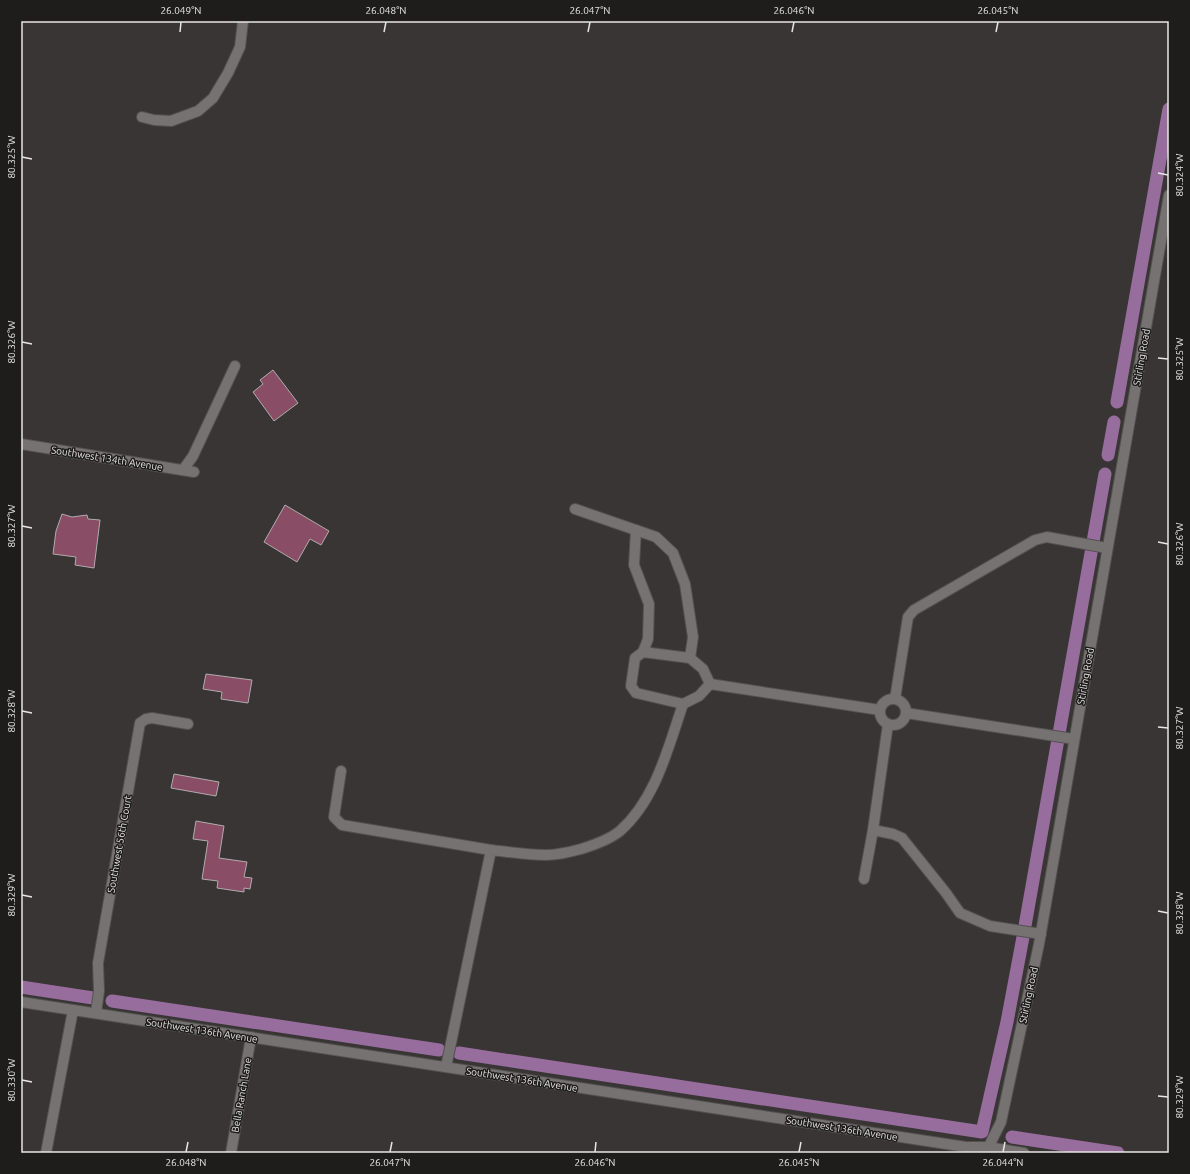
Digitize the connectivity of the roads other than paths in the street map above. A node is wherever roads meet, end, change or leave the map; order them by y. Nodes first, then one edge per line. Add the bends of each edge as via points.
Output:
1 (243, 21) edge
2 (142, 117) dead end
3 (1169, 195) edge
4 (235, 366) dead end
5 (21, 444) edge
6 (183, 470) junction
7 (194, 472) dead end
8 (575, 509) dead end
9 (636, 530) junction
10 (1107, 548) junction
11 (643, 652) junction
12 (690, 658) junction
13 (710, 684) junction
14 (895, 699) junction
15 (683, 704) junction
16 (880, 710) junction
17 (906, 713) junction
18 (188, 724) dead end
19 (888, 724) junction
20 (1074, 739) junction
21 (341, 771) dead end
22 (873, 830) junction
23 (491, 850) junction
24 (864, 879) dead end
25 (1041, 934) junction
26 (21, 1002) edge
27 (73, 1010) junction
28 (96, 1013) junction
29 (251, 1037) junction
30 (446, 1067) junction
31 (987, 1150) edge
32 (46, 1153) edge
33 (231, 1153) edge
34 (1024, 1153) edge

1 - 2 street via 240,47 213,98 198,111 171,121
3 - 10 street, Stirling Road
4 - 6 street via 193,456
5 - 6 street, Southwest 134th Avenue
6 - 7 street, Southwest 134th Avenue
8 - 9 street
9 - 11 street via 634,565 649,604 648,639
9 - 12 street via 656,537 673,553 685,584 693,637
10 - 14 street via 1047,537 1036,540 914,610 908,617
10 - 20 street, Stirling Road
11 - 12 street
11 - 15 street via 635,658 631,686 636,693
12 - 13 street via 704,668
13 - 15 street via 699,696
13 - 16 street
14 - 16 street via 887,700
14 - 17 street via 903,703
15 - 23 street via 651,790 637,812 619,832 597,844 567,853 546,855
16 - 19 street via 882,718
17 - 19 street via 897,725
17 - 20 street
18 - 28 street, Southwest 56th Court via 152,718 140,723 98,963 99,991
19 - 22 street
20 - 25 street, Stirling Road
21 - 23 street via 334,817 342,825
22 - 24 street
22 - 25 street via 902,838 960,913 990,926
23 - 30 street
25 - 31 street, Stirling Road via 1001,1122
26 - 27 street, Southwest 136th Avenue
27 - 28 street, Southwest 136th Avenue
27 - 32 street
28 - 29 street, Southwest 136th Avenue
29 - 30 street, Southwest 136th Avenue
29 - 33 street, Bella Ranch Lane
30 - 31 street, Southwest 136th Avenue
31 - 34 street, Southwest 136th Avenue

